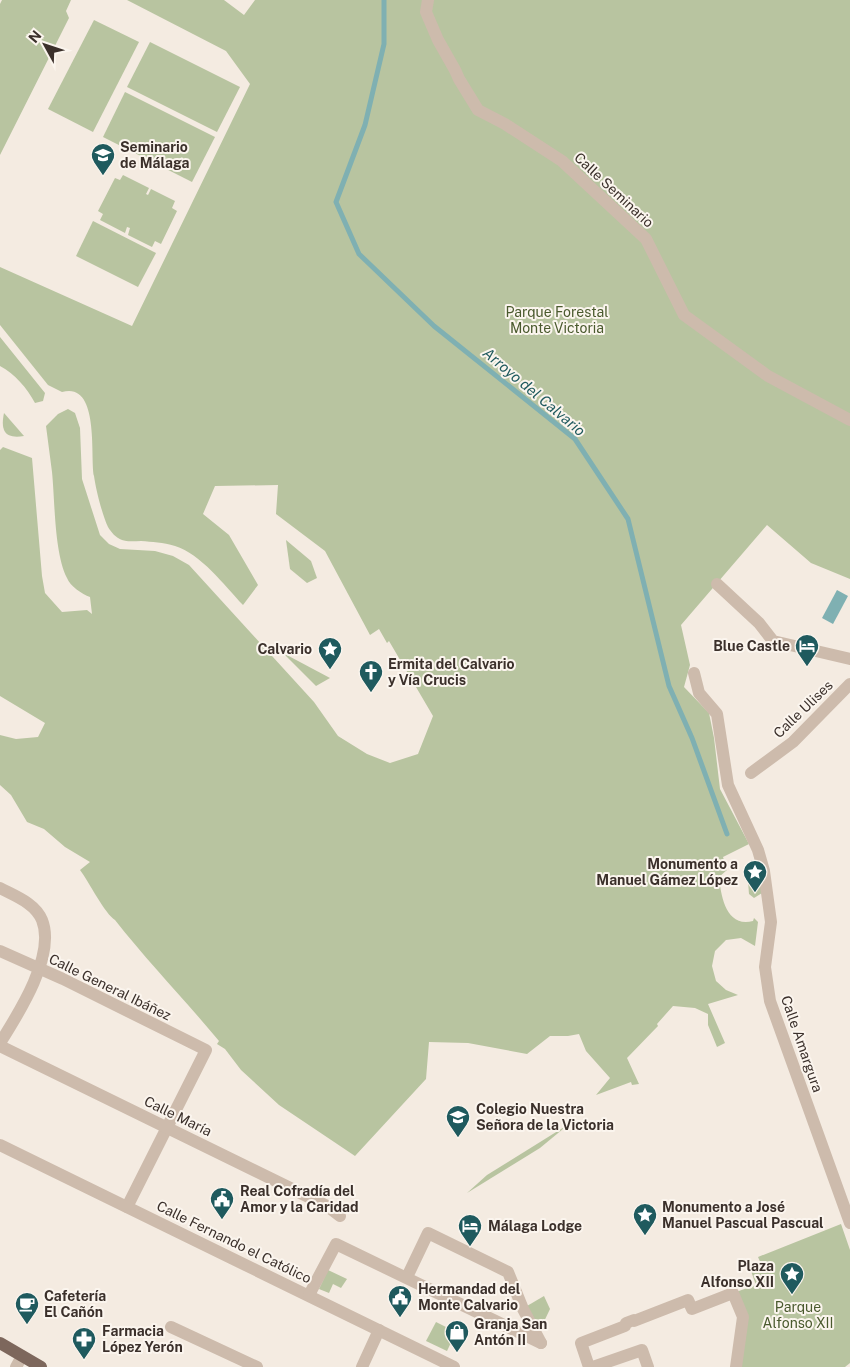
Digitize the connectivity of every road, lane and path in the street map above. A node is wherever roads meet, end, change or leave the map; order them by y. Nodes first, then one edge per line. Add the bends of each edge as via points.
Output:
1 (428, 0) edge
2 (850, 420) edge
3 (717, 584) dead end
4 (850, 659) edge
5 (694, 673) dead end
6 (850, 684) edge
7 (750, 773) dead end
8 (0, 888) edge
9 (0, 951) edge
10 (40, 969) junction
11 (0, 1044) edge
12 (167, 1127) junction
13 (0, 1145) edge
14 (127, 1207) junction
15 (340, 1216) dead end
16 (850, 1223) edge
17 (407, 1277) junction
18 (309, 1295) junction
19 (171, 1326) dead end
20 (379, 1330) junction
21 (0, 1344) edge
22 (19, 1361) edge
23 (41, 1367) edge
24 (257, 1367) edge
25 (362, 1367) edge
26 (454, 1367) edge
27 (589, 1367) edge
28 (593, 1367) edge
29 (648, 1367) edge
30 (736, 1367) edge

1 - 2 street, Calle Seminario via 426,12 438,40 478,110 562,161 646,239 684,315 768,376
3 - 4 street via 759,623 773,641
5 - 16 street, Calle Amargura via 699,693 717,714 728,785 758,850 764,871 771,922 765,967 770,1001
6 - 7 street, Calle Ulises via 793,742
8 - 10 street via 28,903 42,918 47,941
9 - 10 street, Calle General Ibáñez
10 - 11 street
10 - 12 street, Calle General Ibáñez via 206,1050
11 - 12 street, Calle María
12 - 14 street
12 - 15 street, Calle María via 327,1206
13 - 14 street, Calle Fernando el Católico
14 - 18 street, Calle Fernando el Católico
17 - 17 street via 541,1343 508,1272 428,1233
17 - 18 street via 336,1244
18 - 20 street, Calle Fernando el Católico
19 - 24 street
20 - 25 street
20 - 26 street, Calle Fernando el Católico
21 - 22 main road
22 - 23 main road
27 - 30 street via 581,1343 688,1300 692,1309 734,1293 743,1317
28 - 29 street via 642,1350

